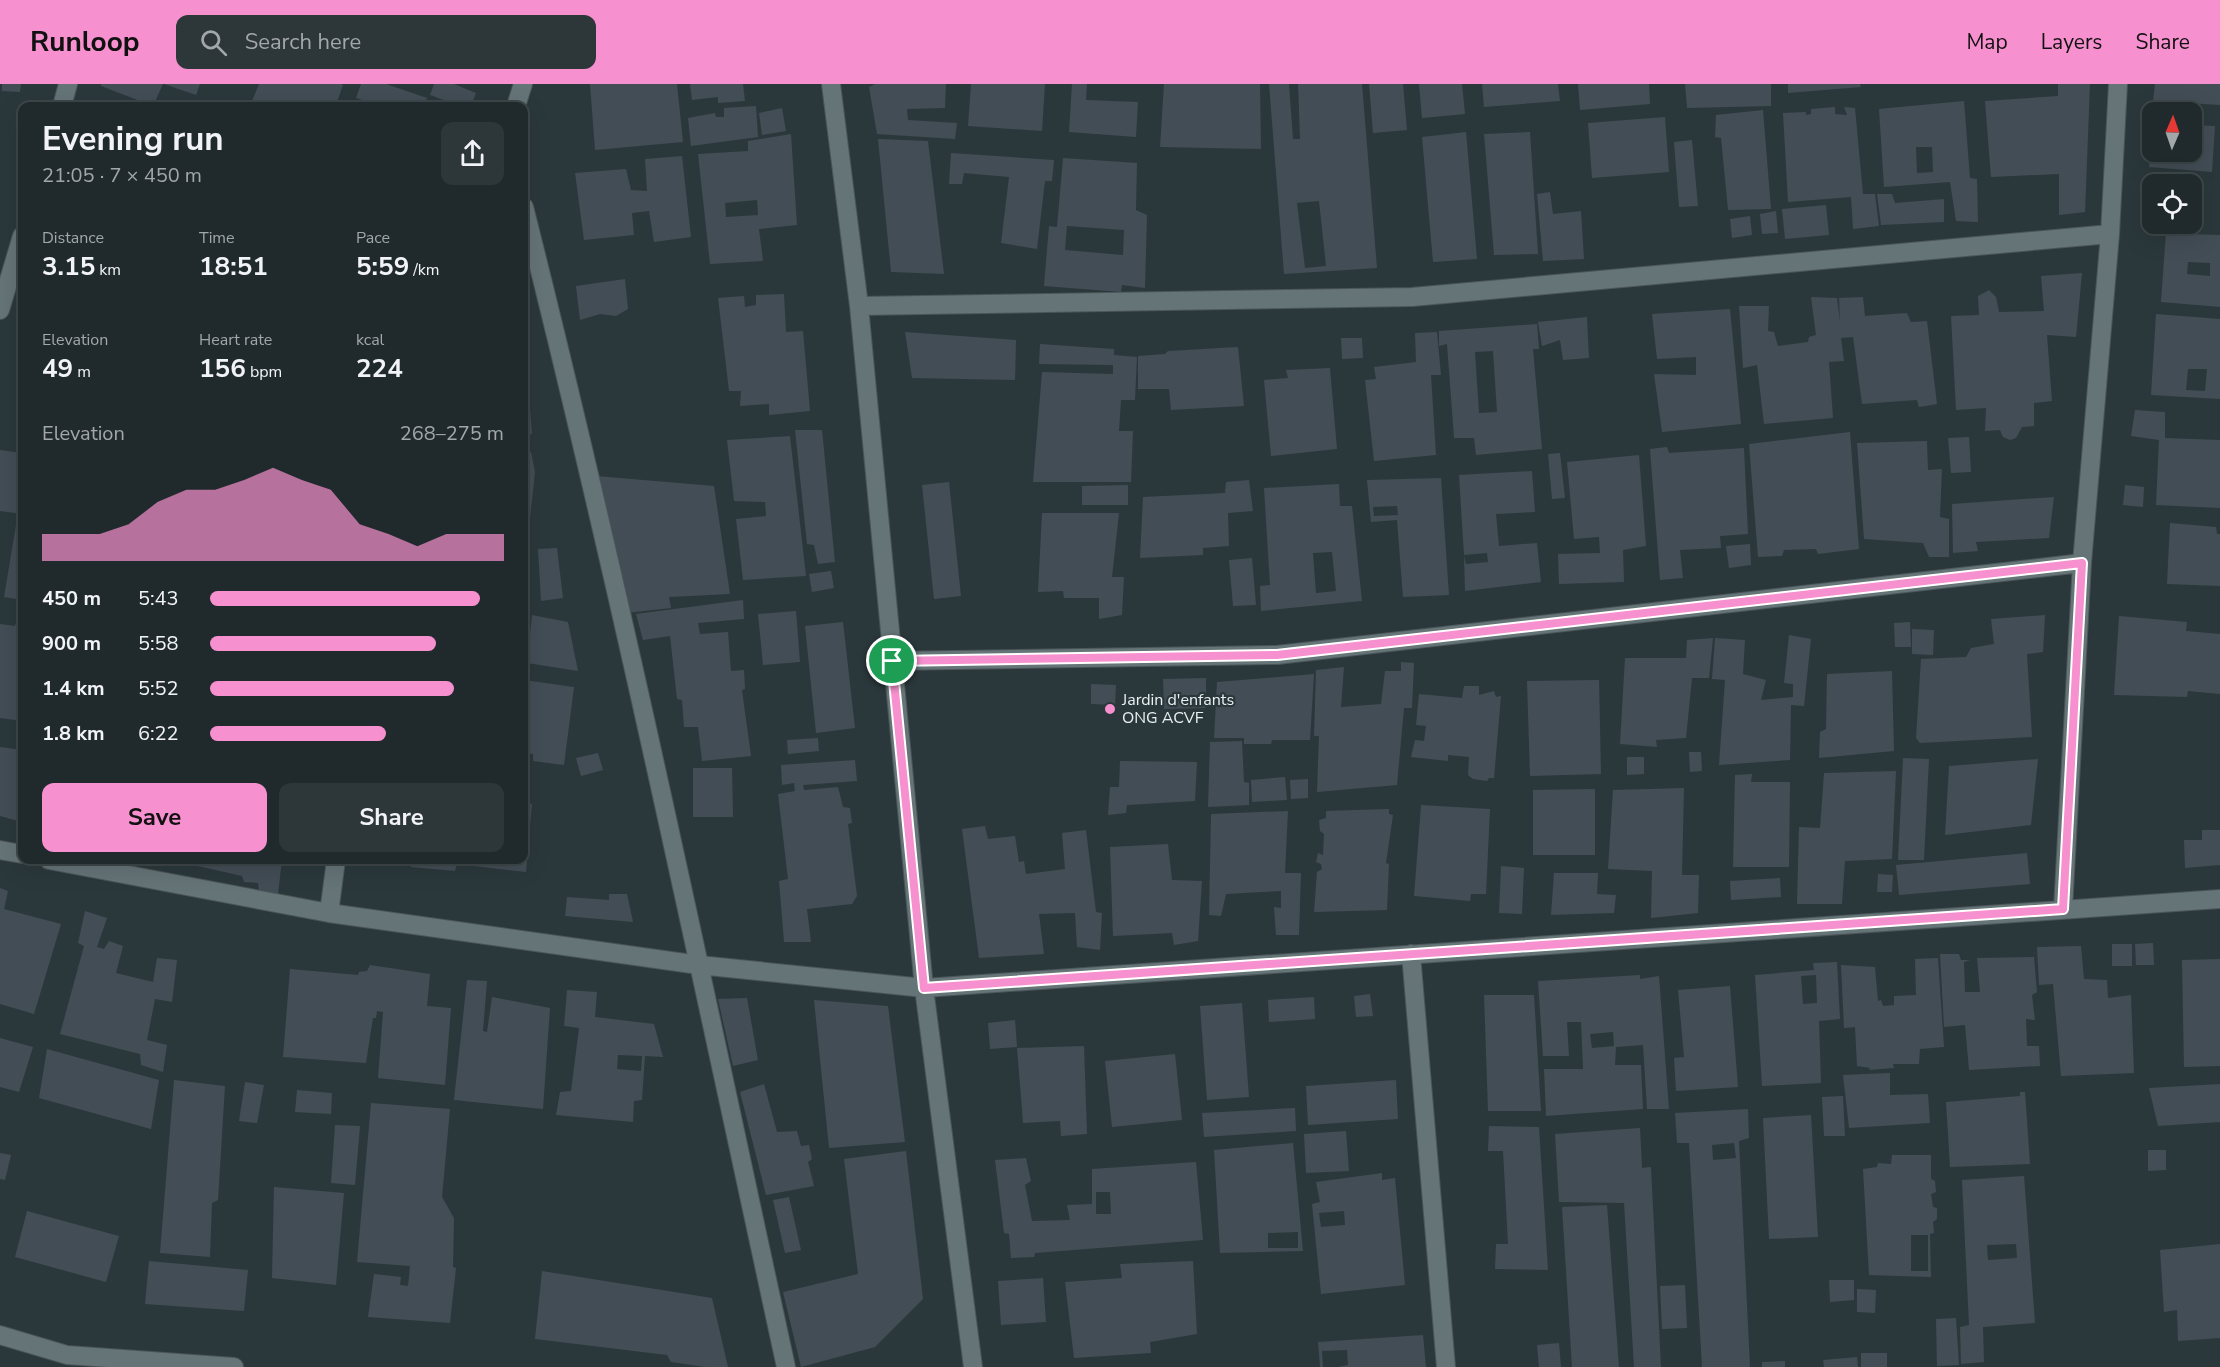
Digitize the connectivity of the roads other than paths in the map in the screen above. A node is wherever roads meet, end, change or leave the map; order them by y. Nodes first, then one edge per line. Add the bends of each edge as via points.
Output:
1 (68, 84) edge
2 (523, 84) edge
3 (831, 84) edge
4 (2118, 84) edge
5 (63, 102) edge
6 (517, 102) edge
7 (528, 223) edge
8 (2110, 234) junction
9 (18, 249) edge
10 (859, 306) junction
11 (0, 310) edge
12 (2082, 563) junction
13 (892, 661) junction
14 (0, 850) edge
15 (18, 853) edge
16 (70, 864) edge
17 (335, 864) edge
18 (2220, 899) edge
19 (2063, 909) junction
20 (329, 913) junction
21 (1411, 954) junction
22 (699, 965) junction
23 (924, 988) junction
24 (0, 1335) edge
25 (67, 1361) edge
26 (234, 1367) edge
27 (786, 1367) edge
28 (973, 1367) edge
29 (1446, 1367) edge

1 - 5 street
2 - 6 street
3 - 10 street
4 - 8 street
7 - 22 street
8 - 10 street via 1412,297
8 - 12 street
9 - 11 street
10 - 13 street
12 - 13 street via 1277,655
12 - 19 street
13 - 23 street
14 - 15 street
16 - 20 street
17 - 20 street
18 - 19 street
19 - 21 street
20 - 22 street
21 - 23 street
21 - 29 street
22 - 23 street
22 - 27 street
23 - 28 street
24 - 25 street
25 - 26 street

